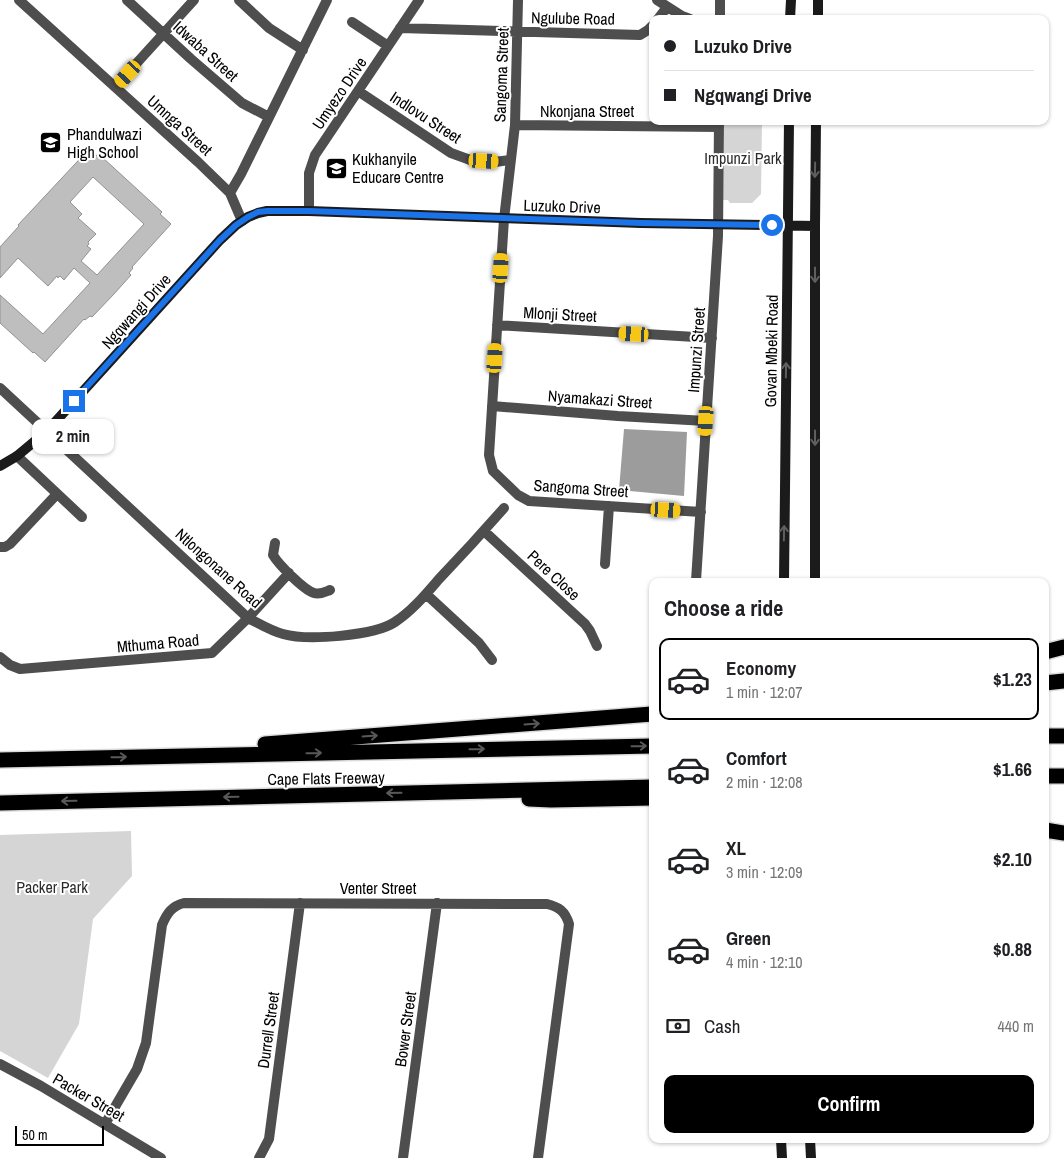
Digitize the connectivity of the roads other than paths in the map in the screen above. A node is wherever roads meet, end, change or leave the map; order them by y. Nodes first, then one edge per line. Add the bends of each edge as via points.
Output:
1 (20, 0) edge
2 (127, 0) edge
3 (194, 0) edge
4 (238, 0) edge
5 (327, 0) edge
6 (419, 0) edge
7 (518, 0) edge
8 (657, 0) edge
9 (720, 0) edge
10 (790, 0) edge
11 (818, 0) edge
12 (667, 7) junction
13 (661, 15) edge
14 (682, 15) edge
15 (720, 15) edge
16 (790, 15) edge
17 (818, 15) edge
18 (352, 22) dead end
19 (400, 28) junction
20 (649, 29) edge
21 (517, 32) junction
22 (164, 34) junction
23 (388, 46) junction
24 (303, 50) junction
25 (115, 87) junction
26 (358, 91) junction
27 (269, 117) junction
28 (649, 124) edge
29 (515, 125) junction
30 (719, 125) edge
31 (789, 125) edge
32 (816, 125) edge
33 (510, 160) junction
34 (230, 193) junction
35 (309, 211) junction
36 (504, 219) junction
37 (242, 221) junction
38 (718, 224) junction
39 (787, 226) junction
40 (814, 226) junction
41 (497, 325) junction
42 (712, 338) junction
43 (0, 388) edge
44 (492, 406) junction
45 (706, 421) junction
46 (47, 431) junction
47 (16, 456) junction
48 (0, 466) edge
49 (57, 494) junction
50 (609, 506) junction
51 (504, 508) dead end
52 (701, 512) junction
53 (82, 516) dead end
54 (484, 531) junction
55 (275, 543) dead end
56 (0, 547) edge
57 (605, 564) dead end
58 (289, 573) junction
59 (696, 578) edge
60 (784, 578) edge
61 (815, 578) edge
62 (330, 590) dead end
63 (426, 594) junction
64 (248, 618) junction
65 (597, 646) dead end
66 (1064, 647) edge
67 (1049, 651) edge
68 (0, 657) edge
69 (492, 660) dead end
70 (1064, 681) edge
71 (1049, 683) edge
72 (649, 714) edge
73 (1049, 736) edge
74 (1064, 736) edge
75 (649, 746) edge
76 (178, 755) junction
77 (0, 760) edge
78 (1049, 776) edge
79 (1064, 776) edge
80 (649, 787) edge
81 (430, 793) junction
82 (649, 798) edge
83 (0, 802) edge
84 (1049, 831) edge
85 (1064, 833) edge
86 (300, 903) junction
87 (437, 903) junction
88 (0, 1064) edge
89 (105, 1124) junction
90 (781, 1143) edge
91 (810, 1143) edge
92 (161, 1158) edge
93 (259, 1158) edge
94 (403, 1158) edge
95 (538, 1158) edge
96 (782, 1158) edge
97 (811, 1158) edge

1 - 25 street, Umnga Street
2 - 22 street, Idwaba Street
3 - 22 street
4 - 24 street via 269,28
5 - 24 street
6 - 19 street, Umyezo Drive
7 - 21 street, Sangoma Street
8 - 12 street
9 - 15 street
10 - 16 main road
11 - 17 main road
12 - 13 street
12 - 14 street
18 - 23 street
19 - 21 street, Ngulube Road
19 - 23 street, Umyezo Drive
20 - 21 street, Ngulube Road via 640,35
21 - 29 street, Sangoma Street
22 - 25 street
22 - 27 street, Idwaba Street via 242,103
23 - 26 street, Umyezo Drive
24 - 27 street
25 - 34 street, Umnga Street
26 - 33 street, Indlovu Street via 450,153 473,160
26 - 35 street, Umyezo Drive via 311,163
27 - 34 street
28 - 29 street, Nkonjana Street
29 - 33 street, Sangoma Street
30 - 38 street, Impunzi Street
31 - 39 main road, Govan Mbeki Road
32 -> 40 main road
33 - 36 street, Sangoma Street
34 - 37 street, Umnga Street
35 - 36 main road, Luzuko Drive
35 - 37 main road, Ngqwangi Drive via 258,212
36 - 38 main road, Luzuko Drive
36 - 41 street, Sangoma Street
37 - 46 main road, Ngqwangi Drive via 220,240
38 - 39 main road, Luzuko Drive
38 - 42 street, Impunzi Street
39 - 40 main road, Luzuko Drive
60 -> 39 main road, Govan Mbeki Road
40 -> 61 main road
41 - 42 street, Mlonji Street
41 - 44 street, Sangoma Street
42 - 45 street, Impunzi Street
43 - 46 street, Ntlongonane Road
44 - 45 street, Nyamakazi Street
44 - 50 street, Sangoma Street via 490,465 518,495 528,501
45 - 52 street, Impunzi Street
46 - 47 main road, Ngqwangi Drive
46 - 64 street, Ntlongonane Road
47 - 48 main road, Ngqwangi Drive
47 - 49 street
49 - 53 street
49 - 56 street via 10,544
50 - 52 street, Sangoma Street
50 - 57 street
51 - 54 street, Ntlongonane Road
52 - 59 street, Impunzi Street
54 - 63 street, Ntlongonane Road
54 - 65 street, Pere Close via 585,624
55 - 58 street via 273,555
58 - 62 street via 310,592 320,594
58 - 64 street, Mthuma Road
63 - 64 street, Ntlongonane Road via 394,623 368,632 305,637 284,635
63 - 69 street via 479,642
64 - 68 street, Mthuma Road via 216,650 206,655 20,669
66 - 67 highway
70 - 71 highway
76 -> 72 highway via 252,745
73 - 74 highway
76 -> 75 highway, Cape Flats Freeway
77 -> 76 highway, Cape Flats Freeway
78 - 79 highway
80 - 81 highway, Cape Flats Freeway
81 - 82 highway via 551,800
81 -> 83 highway, Cape Flats Freeway
84 - 85 highway
86 - 87 street, Venter Street
86 - 89 street, Venter Street via 184,903 170,910 162,925 142,1057
86 - 93 street, Durrell Street via 269,1139
87 - 94 street, Bower Street
87 - 95 street, Venter Street via 547,904 556,906 567,916 569,924
88 - 89 street, Packer Street
89 - 92 street, Packer Street
90 - 96 main road
91 - 97 main road

